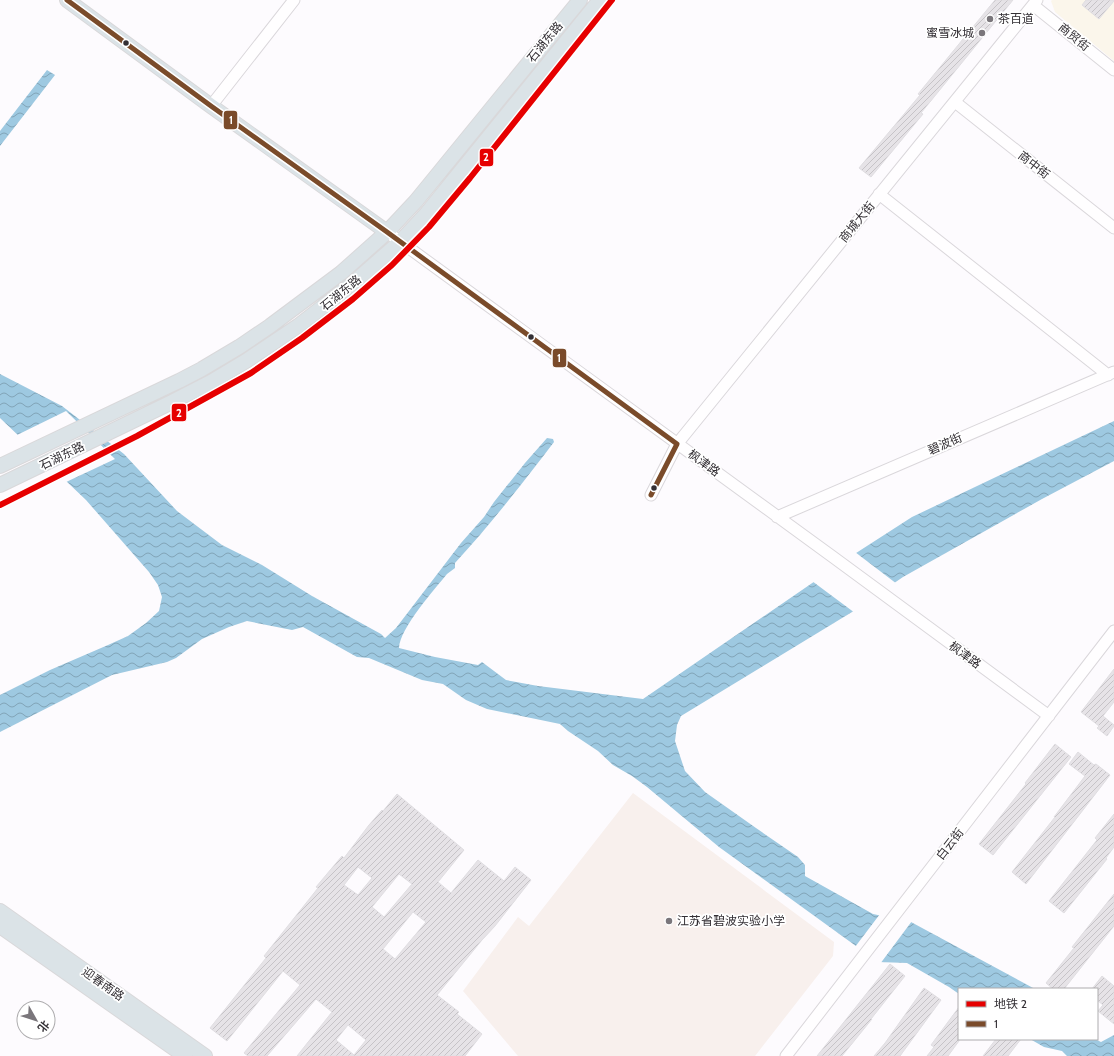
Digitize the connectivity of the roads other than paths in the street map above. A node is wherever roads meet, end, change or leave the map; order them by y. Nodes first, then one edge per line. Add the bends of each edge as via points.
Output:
1 (67, 0) edge
2 (294, 0) edge
3 (580, 0) edge
4 (600, 0) edge
5 (1035, 2) edge
6 (1114, 70) edge
7 (955, 102) junction
8 (211, 106) junction
9 (879, 194) junction
10 (1114, 228) edge
11 (387, 232) junction
12 (400, 242) junction
13 (1111, 373) edge
14 (677, 444) junction
15 (0, 466) edge
16 (0, 485) edge
17 (652, 495) dead end
18 (777, 517) junction
19 (1114, 631) edge
20 (1049, 716) junction
21 (0, 911) edge
22 (0, 926) edge
23 (184, 1056) edge
24 (205, 1056) edge
25 (786, 1056) edge

1 - 8 main road, 枫津路
2 - 8 street
3 - 11 main road, 石湖东路 via 416,201
4 - 12 main road, 石湖东路 via 427,213
5 - 6 street, 商贸街
5 - 7 street, 商城大街
7 - 9 street, 商城大街
7 - 10 street, 商中街
8 - 11 main road, 枫津路
9 - 13 street
9 - 14 street, 商城大街
11 - 12 street, 枫津路
11 - 15 main road, 石湖东路 via 330,281 270,326 227,354 179,380
12 - 14 street, 枫津路
12 - 16 main road, 石湖东路 via 318,311 235,368 179,399
13 - 18 street, 碧波街
14 - 17 street, 商城大街
14 - 18 street, 枫津路
18 - 20 street, 枫津路
19 - 20 street, 白云街
20 - 25 street, 白云街
21 - 24 main road, 迎春南路
22 - 23 main road, 迎春南路

